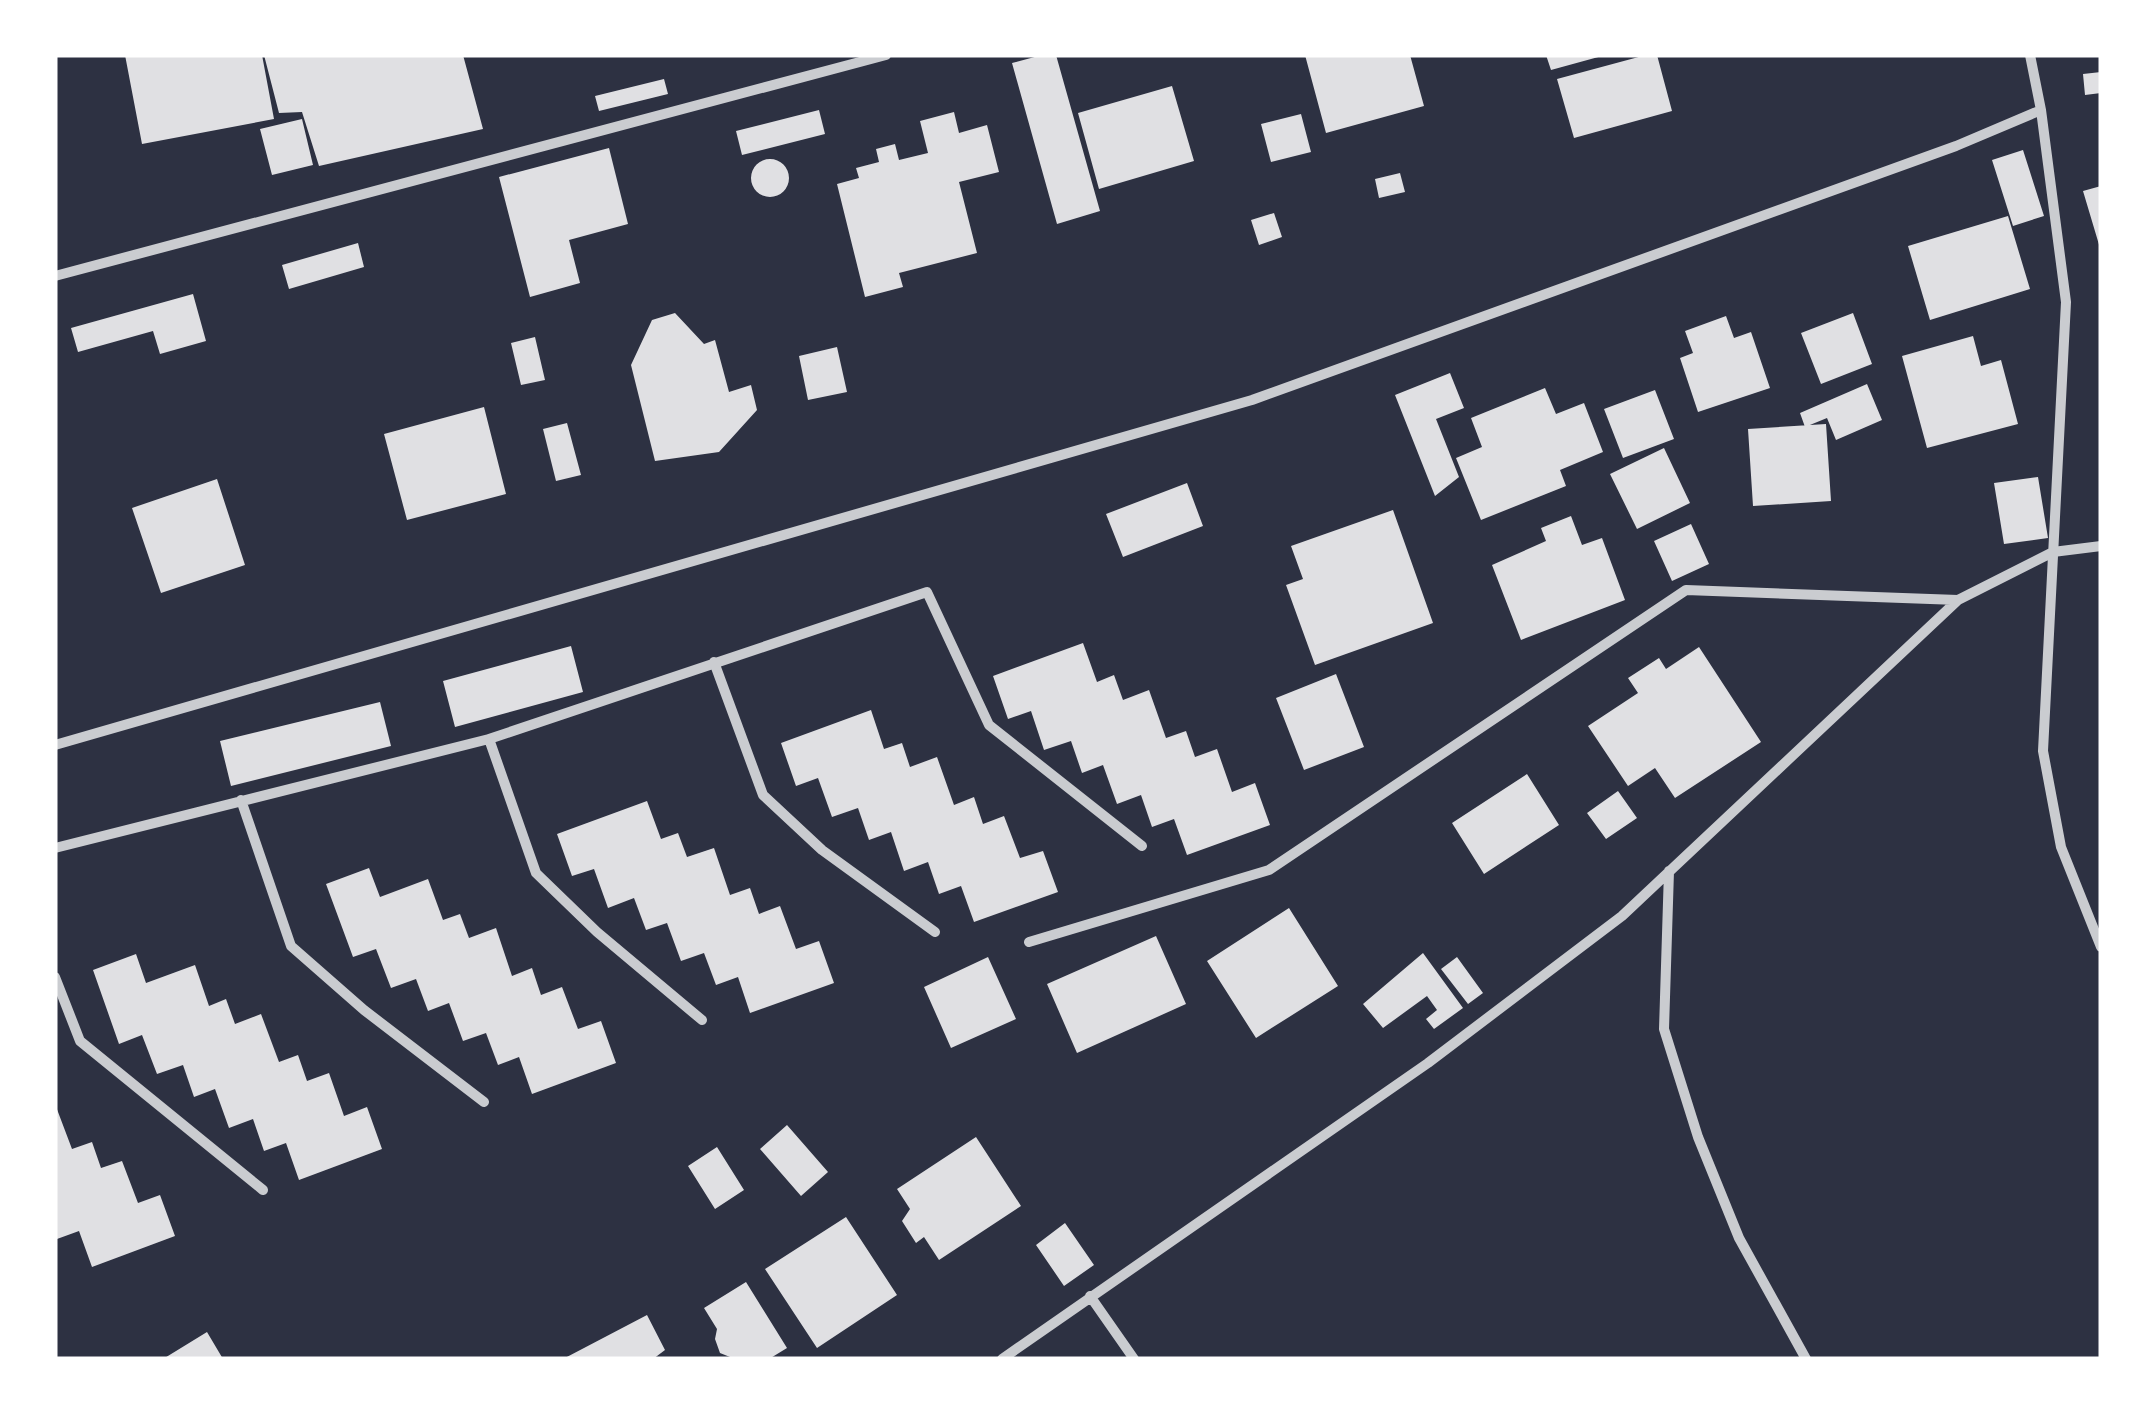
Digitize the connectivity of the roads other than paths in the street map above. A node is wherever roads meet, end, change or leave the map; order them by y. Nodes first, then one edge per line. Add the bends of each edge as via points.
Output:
1 (886, 55) edge
2 (2030, 55) edge
3 (2041, 110) junction
4 (55, 276) edge
5 (2101, 546) edge
6 (2053, 552) junction
7 (1958, 600) junction
8 (714, 662) junction
9 (489, 739) junction
10 (55, 745) edge
11 (241, 800) junction
12 (1142, 846) dead end
13 (55, 848) edge
14 (1669, 871) junction
15 (936, 932) dead end
16 (1029, 942) dead end
17 (2101, 947) edge
18 (55, 977) edge
19 (702, 1020) dead end
20 (484, 1102) dead end
21 (263, 1190) dead end
22 (1090, 1296) junction
23 (1002, 1359) edge
24 (1134, 1359) edge
25 (1806, 1359) edge

1 - 4 street
2 - 3 street
3 - 6 street via 2066,302
3 - 10 street via 1252,400
5 - 6 street
6 - 7 street
6 - 17 street via 2043,751 2061,847
7 - 14 street
7 - 16 street via 1686,590 1269,870
8 - 9 street
8 - 12 street via 927,592 989,725
8 - 15 street via 763,795 822,850
9 - 11 street
9 - 19 street via 536,874
11 - 13 street
11 - 20 street via 292,946
14 - 22 street via 1622,916 1428,1063
14 - 25 street via 1664,1030 1739,1238
18 - 21 street via 80,1040
22 - 23 street
22 - 24 street

